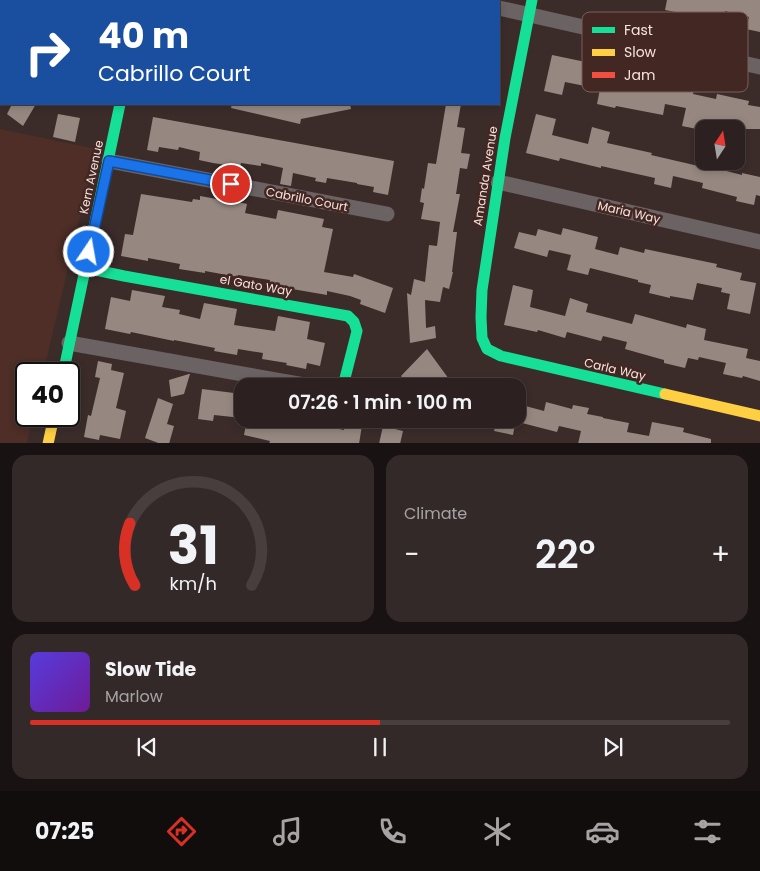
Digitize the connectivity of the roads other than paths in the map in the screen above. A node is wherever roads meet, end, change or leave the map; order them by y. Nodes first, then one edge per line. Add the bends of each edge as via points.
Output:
1 (531, 7) edge
2 (500, 8) edge
3 (582, 20) edge
4 (120, 105) edge
5 (109, 161) junction
6 (498, 182) junction
7 (387, 214) dead end
8 (760, 242) edge
9 (86, 268) junction
10 (482, 328) joint
11 (70, 343) junction
12 (66, 362) edge
13 (265, 378) edge
14 (347, 378) edge
15 (760, 416) edge
16 (52, 427) edge
17 (48, 443) edge

1 - 2 street
1 - 3 street
1 - 6 street, Amanda Avenue
4 - 5 street, Kern Avenue
5 - 7 street, Cabrillo Court
5 - 9 street, Kern Avenue
6 - 8 street, Maria Way
6 - 10 street, Amanda Avenue via 482,290
9 - 11 street, Kern Avenue
9 - 14 street, el Gato Way via 348,316 357,331
10 - 15 street, Carla Way via 487,349 501,356
11 - 12 street, Kern Avenue
11 - 13 street
16 - 17 street

